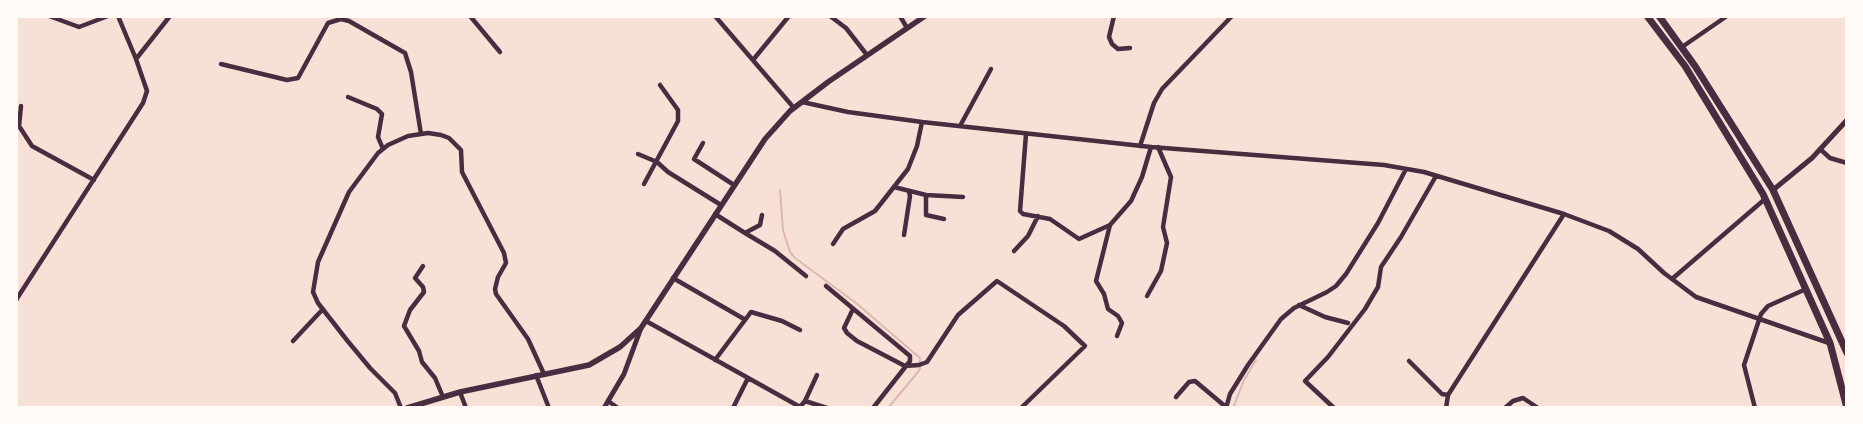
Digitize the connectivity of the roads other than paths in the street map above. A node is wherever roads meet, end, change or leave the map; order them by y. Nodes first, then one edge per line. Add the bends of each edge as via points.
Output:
1 (49, 16) edge
2 (108, 16) edge
3 (118, 16) edge
4 (170, 16) edge
5 (470, 16) edge
6 (715, 16) edge
7 (789, 16) edge
8 (830, 16) edge
9 (900, 16) edge
10 (925, 16) edge
11 (1114, 16) edge
12 (1232, 16) edge
13 (1647, 16) edge
14 (1659, 16) edge
15 (1727, 16) edge
16 (907, 28) junction
17 (1130, 48) dead end
18 (1682, 48) junction
19 (500, 52) dead end
20 (867, 55) junction
21 (136, 59) junction
22 (753, 60) junction
23 (221, 64) dead end
24 (991, 69) dead end
25 (660, 85) dead end
26 (348, 97) dead end
27 (802, 102) junction
28 (21, 106) dead end
29 (794, 108) junction
30 (1847, 120) edge
31 (922, 122) junction
32 (960, 126) junction
33 (421, 134) junction
34 (1026, 134) junction
35 (703, 143) dead end
36 (1140, 146) junction
37 (1152, 147) junction
38 (1158, 148) junction
39 (383, 149) junction
40 (1820, 149) junction
41 (638, 154) dead end
42 (657, 162) junction
43 (1847, 164) edge
44 (1406, 169) junction
45 (1436, 176) junction
46 (94, 180) junction
47 (644, 184) dead end
48 (734, 185) junction
49 (894, 187) junction
50 (1773, 190) junction
51 (909, 192) junction
52 (926, 195) junction
53 (963, 197) dead end
54 (1765, 199) junction
55 (720, 205) junction
56 (715, 214) junction
57 (1564, 214) junction
58 (762, 215) dead end
59 (1038, 216) junction
60 (944, 219) dead end
61 (1110, 225) junction
62 (745, 233) junction
63 (904, 235) dead end
64 (833, 244) dead end
65 (1014, 251) dead end
66 (423, 266) dead end
67 (806, 276) dead end
68 (673, 278) junction
69 (1672, 279) junction
70 (826, 286) dead end
71 (1806, 289) junction
72 (1147, 296) dead end
73 (16, 300) edge
74 (1299, 305) junction
75 (323, 309) junction
76 (853, 309) junction
77 (744, 319) junction
78 (1759, 319) junction
79 (646, 320) junction
80 (1348, 323) dead end
81 (641, 328) junction
82 (800, 330) dead end
83 (1117, 336) dead end
84 (293, 341) dead end
85 (1830, 343) junction
86 (1846, 350) edge
87 (715, 360) junction
88 (1409, 361) dead end
89 (905, 366) junction
90 (544, 374) junction
91 (536, 375) junction
92 (817, 375) dead end
93 (748, 378) junction
94 (460, 392) junction
95 (1448, 395) junction
96 (443, 397) junction
97 (1176, 397) dead end
98 (608, 401) junction
99 (805, 401) junction
100 (801, 407) edge
101 (1226, 407) edge
102 (401, 408) edge
103 (407, 408) edge
104 (466, 408) edge
105 (550, 408) edge
106 (604, 408) edge
107 (618, 408) edge
108 (733, 408) edge
109 (827, 408) edge
110 (873, 408) edge
111 (1021, 408) edge
112 (1334, 408) edge
113 (1446, 408) edge
114 (1505, 408) edge
115 (1538, 408) edge
116 (1755, 408) edge
117 (1847, 408) edge

1 - 2 street via 79,27
3 - 21 street
4 - 21 street
5 - 19 street
6 - 22 street
7 - 22 street
8 - 20 street via 846,28
9 - 16 street
10 - 16 main road
11 - 17 street via 1109,37 1112,44 1118,49
12 - 36 street via 1162,89
13 - 54 highway via 1685,66
14 - 18 highway
15 - 18 street
16 - 20 main road
18 - 50 highway
20 - 27 main road
21 - 46 street via 147,92 144,103
22 - 29 street
23 - 33 street via 287,80 298,78 328,24 341,19 349,21 405,53
24 - 32 street
25 - 42 street via 678,116 675,130
26 - 39 street via 382,114 378,137
27 - 29 main road
27 - 31 street
28 - 46 street via 19,126 32,146
29 - 48 main road via 765,138
30 - 40 street
31 - 32 street
31 - 49 street via 914,158
32 - 34 street
33 - 39 street via 408,136
33 - 90 street via 449,138 461,150 462,172 504,253 506,263 494,289 528,339
34 - 36 street
34 - 59 street via 1020,211
35 - 48 street via 694,159
36 - 37 street
37 - 38 street
37 - 61 street via 1131,200
38 - 44 street
38 - 72 street via 1170,177 1163,227 1167,243 1161,271
39 - 75 street via 349,192 318,262 313,292
40 - 43 street via 1830,158
40 - 50 street
41 - 42 street
42 - 47 street
42 - 55 street
44 - 45 street
44 - 74 street via 1378,223 1336,286
45 - 57 street
45 - 112 street via 1381,267 1378,287 1365,309 1328,358 1305,382
46 - 73 street
48 - 55 main road
49 - 51 street
49 - 64 street via 875,211 843,229
50 - 86 highway
51 - 52 street
51 - 63 street
52 - 53 street
52 - 60 street via 926,215
54 - 69 street
54 - 71 highway
55 - 56 main road
56 - 62 street
56 - 68 main road
57 - 69 street via 1609,231 1638,249
57 - 95 street
58 - 62 street via 760,225
59 - 61 street via 1050,219 1079,239
59 - 65 street via 1028,236
61 - 83 street via 1096,281 1108,309 1122,323
62 - 67 street via 775,251
66 - 96 street via 415,278 424,292 410,310 404,326
68 - 77 street
68 - 79 main road
69 - 78 street via 1696,297
70 - 76 street
71 - 78 street via 1768,306
71 - 85 highway
74 - 80 street
74 - 101 street via 1281,319 1261,343 1230,394
75 - 84 street
75 - 102 street via 365,363 394,393
76 - 89 street via 908,352 910,361
76 - 89 street via 845,331 857,342
77 - 82 street via 755,312
77 - 87 street
78 - 85 street
78 - 116 street via 1744,365
79 - 81 main road
79 - 87 street
81 - 90 main road via 620,347 589,365
81 - 98 street via 624,374
85 - 86 highway
85 - 117 highway
87 - 93 street
88 - 95 street via 1442,394
89 - 110 street
89 - 111 street via 928,362 958,315 997,281 1064,326 1085,346
90 - 91 main road
91 - 94 main road
91 - 105 street
92 - 99 street
93 - 100 street
93 - 108 street
94 - 96 main road
94 - 104 street
95 - 113 street
96 - 103 main road
97 - 101 street via 1189,382 1195,381
98 - 106 street
98 - 107 street
99 - 100 street
99 - 109 street
114 - 115 street via 1524,398

